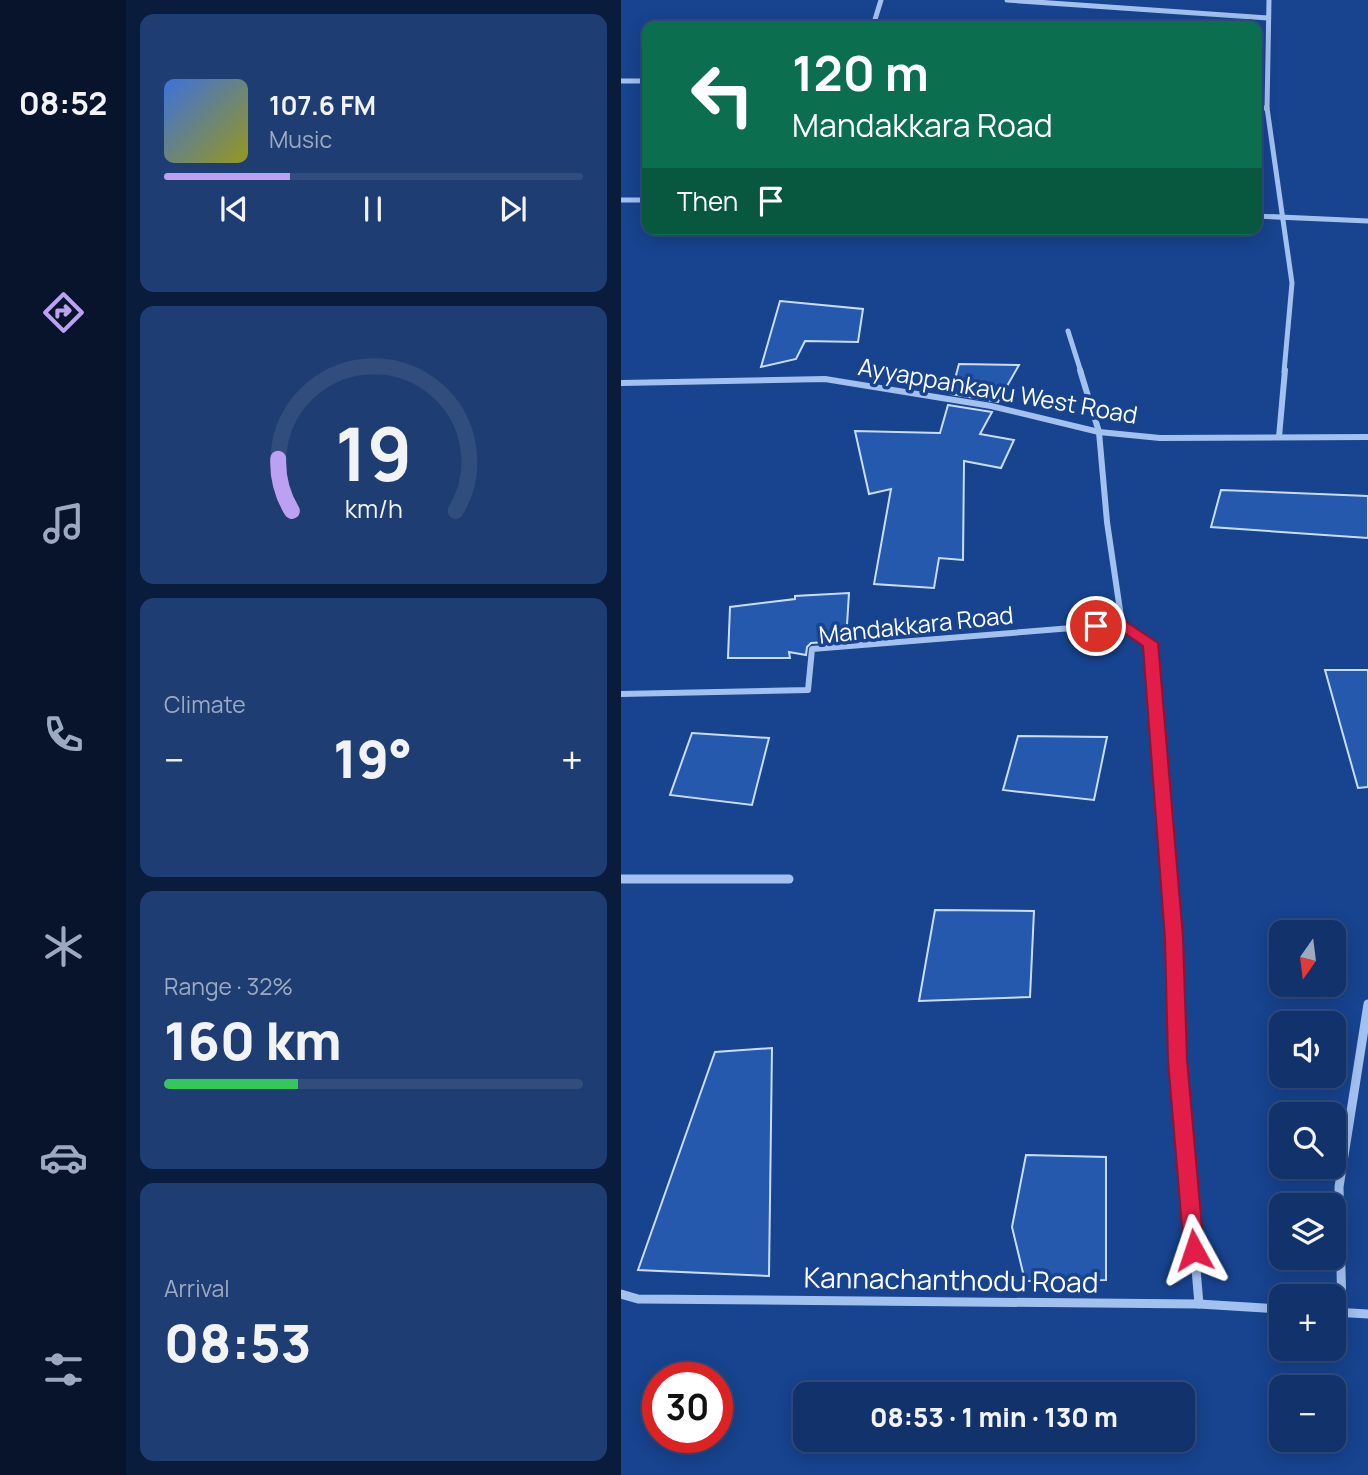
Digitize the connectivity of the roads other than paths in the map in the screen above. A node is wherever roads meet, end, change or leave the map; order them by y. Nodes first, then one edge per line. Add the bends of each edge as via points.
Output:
1 (881, 0) edge
2 (1007, 0) edge
3 (1269, 0) edge
4 (1268, 18) junction
5 (875, 21) edge
6 (621, 81) edge
7 (642, 81) edge
8 (1262, 108) edge
9 (1267, 108) junction
10 (621, 200) edge
11 (642, 200) edge
12 (1262, 216) edge
13 (1283, 218) junction
14 (1368, 221) edge
15 (1068, 331) dead end
16 (621, 383) edge
17 (1099, 432) junction
18 (1279, 437) junction
19 (1368, 437) edge
20 (1122, 624) junction
21 (621, 694) edge
22 (789, 879) dead end
23 (621, 880) edge
24 (1368, 1004) edge
25 (1338, 1284) edge
26 (621, 1294) edge
27 (1199, 1304) junction
28 (1269, 1308) edge
29 (1346, 1313) edge
30 (1368, 1314) edge

1 - 5 street
2 - 4 street
3 - 4 street
4 - 9 street
6 - 7 street
8 - 9 street
9 - 13 street
10 - 11 street
12 - 13 street
13 - 14 street
13 - 18 street via 1292,283
15 - 17 street
16 - 17 street, Ayyappankavu West Road via 825,379 991,406
17 - 18 street, Ayyappankavu West Road via 1160,438
17 - 20 street
18 - 19 street, Ayyappankavu West Road
20 - 21 street, Mandakkara Road via 812,649 808,690
20 - 27 street via 1150,643
22 - 23 street
24 - 25 street via 1339,1187
26 - 27 street, Kannachanthodu Road via 638,1299
27 - 28 street, Kannachanthodu Road
29 - 30 street

